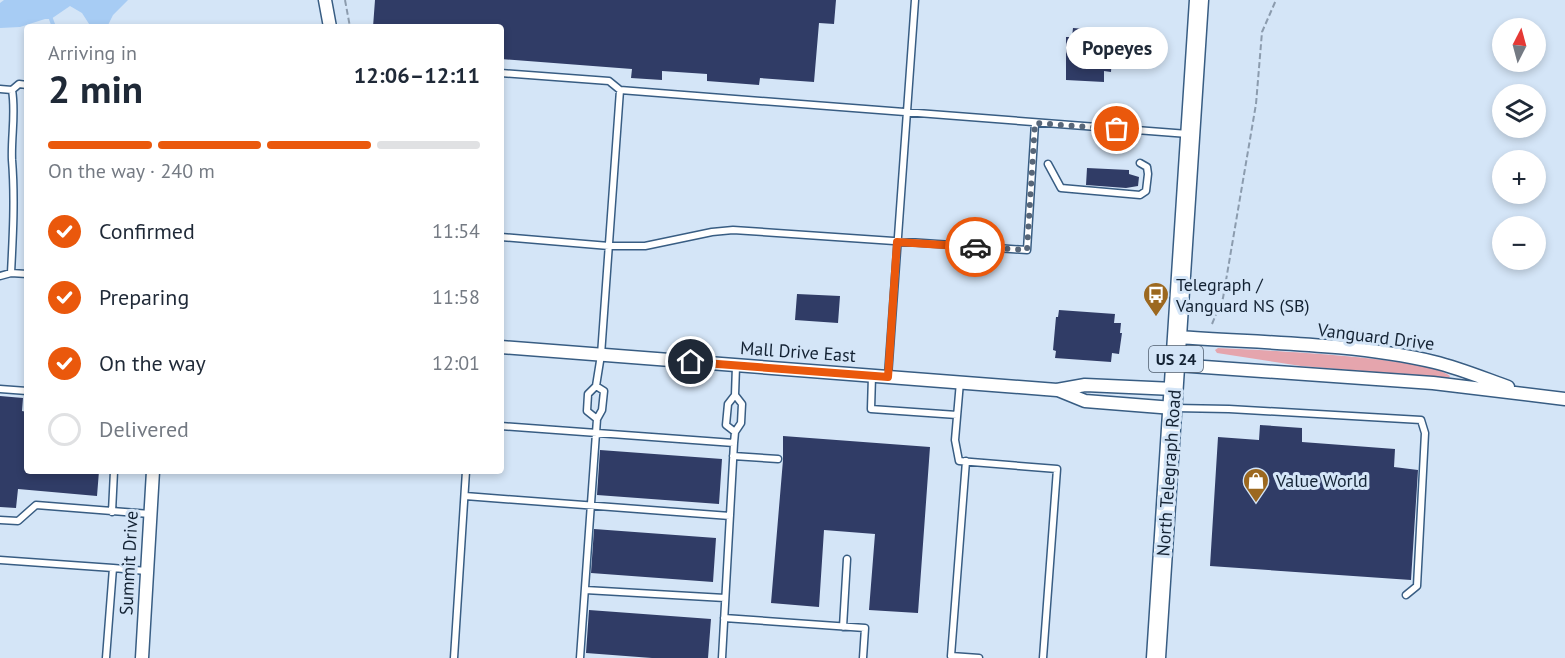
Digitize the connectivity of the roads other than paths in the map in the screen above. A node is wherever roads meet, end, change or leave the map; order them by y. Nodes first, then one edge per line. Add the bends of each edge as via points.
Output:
1 (325, 0) edge
2 (915, 0) edge
3 (1199, 0) edge
4 (329, 24) edge
5 (504, 73) edge
6 (24, 85) edge
7 (0, 89) edge
8 (12, 90) junction
9 (620, 90) junction
10 (906, 113) junction
11 (1035, 123) junction
12 (1191, 134) junction
13 (1140, 163) dead end
14 (1048, 164) dead end
15 (504, 237) edge
16 (897, 242) junction
17 (609, 246) junction
18 (11, 273) junction
19 (24, 274) edge
20 (0, 276) edge
21 (1178, 337) junction
22 (504, 347) edge
23 (601, 355) junction
24 (1176, 365) junction
25 (736, 366) junction
26 (872, 376) junction
27 (888, 377) junction
28 (960, 381) junction
29 (596, 386) junction
30 (0, 389) edge
31 (1174, 389) junction
32 (1057, 390) junction
33 (24, 391) edge
34 (1529, 394) junction
35 (735, 395) junction
36 (1565, 399) edge
37 (1173, 408) junction
38 (957, 415) junction
39 (597, 419) junction
40 (504, 426) edge
41 (596, 432) junction
42 (735, 432) junction
43 (734, 443) junction
44 (733, 456) junction
45 (778, 459) dead end
46 (966, 462) junction
47 (114, 474) edge
48 (153, 474) edge
49 (466, 474) edge
50 (465, 496) junction
51 (591, 507) junction
52 (112, 512) junction
53 (150, 514) junction
54 (730, 516) junction
55 (0, 520) edge
56 (847, 559) dead end
57 (0, 560) edge
58 (113, 568) junction
59 (146, 571) junction
60 (585, 590) junction
61 (1406, 595) dead end
62 (725, 598) junction
63 (724, 618) junction
64 (843, 627) junction
65 (106, 658) edge
66 (142, 658) edge
67 (454, 658) edge
68 (580, 658) edge
69 (722, 658) edge
70 (863, 658) edge
71 (979, 658) edge
72 (1043, 658) edge
73 (1156, 658) edge

1 - 4 street
2 - 10 lane
3 - 12 main road, North Telegraph Road / US 24
5 - 9 lane via 609,81
6 - 8 lane
7 - 8 lane
8 - 18 lane via 15,189
9 - 10 lane
9 - 17 lane
10 - 11 lane
10 - 16 lane
11 - 12 lane
11 - 16 lane via 1027,250
12 - 21 main road, North Telegraph Road / US 24
13 - 14 lane via 1147,167 1148,174 1146,191 1140,195 1060,188
15 - 17 lane
16 - 17 lane via 733,230 645,246
16 - 27 lane
17 - 23 lane
18 - 19 lane
18 - 20 lane
21 - 24 main road, North Telegraph Road / US 24
21 - 34 street, Vanguard Drive via 1361,350 1422,359
22 - 23 street, Mall Drive East
23 - 25 street, Mall Drive East
23 - 29 lane
24 - 31 main road, North Telegraph Road / US 24
24 - 34 street, Vanguard Drive via 1433,383
25 - 26 street, Mall Drive East
25 - 35 lane
26 - 27 street, Mall Drive East
26 - 38 lane via 871,409
27 - 28 street, Mall Drive East
28 - 32 street, Mall Drive East
28 - 38 lane
29 - 39 lane via 604,392
29 - 39 lane via 588,394 587,411
30 - 33 lane
31 - 32 street, Mall Drive East via 1085,385
31 - 37 main road, North Telegraph Road / US 24
32 - 37 street, Mall Drive East via 1085,401
34 - 36 street, Vanguard Drive
35 - 42 lane via 742,404 741,423
35 - 42 lane via 728,404 726,425
37 - 61 lane via 1421,420 1425,433 1419,564 1417,586
37 - 73 main road, North Telegraph Road / US 24
38 - 46 lane via 955,452 959,461
39 - 41 lane
40 - 41 lane
41 - 43 lane
41 - 51 lane
42 - 43 lane
43 - 44 lane
44 - 45 lane
44 - 54 lane
46 - 71 lane via 951,656
46 - 72 lane via 1057,469
47 - 52 lane
48 - 53 street, Summit Drive
49 - 50 lane
50 - 51 lane
50 - 67 lane
51 - 54 lane
51 - 60 lane
52 - 53 lane
52 - 55 lane via 36,505 18,521
53 - 59 street, Summit Drive
54 - 62 lane
56 - 64 lane
57 - 58 lane
58 - 59 lane
58 - 65 lane
59 - 66 street, Summit Drive
60 - 62 lane
60 - 68 lane
62 - 63 lane
63 - 64 lane
63 - 69 lane
64 - 70 lane via 865,628

